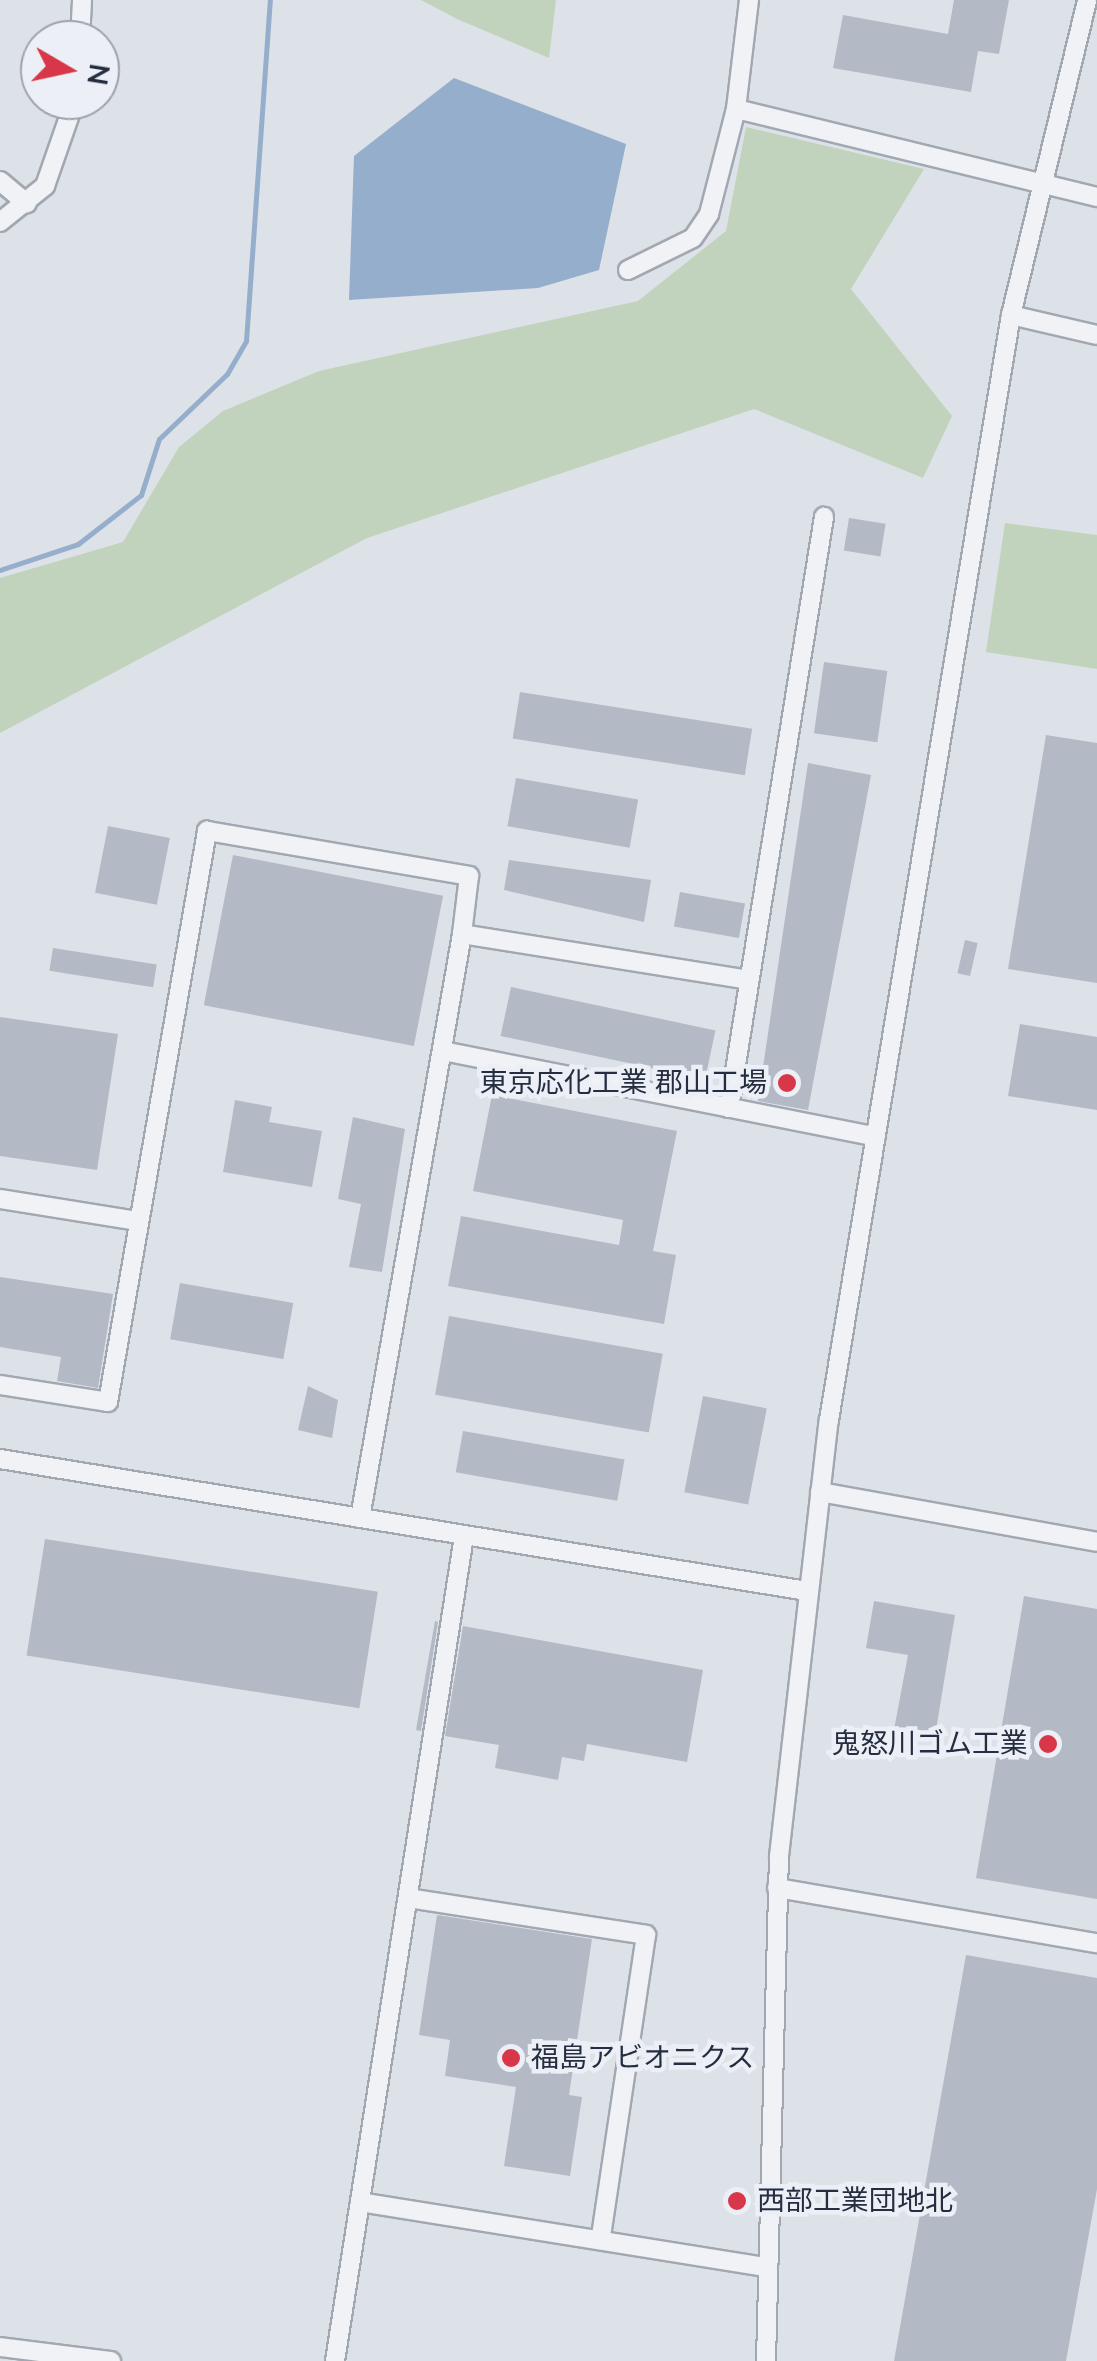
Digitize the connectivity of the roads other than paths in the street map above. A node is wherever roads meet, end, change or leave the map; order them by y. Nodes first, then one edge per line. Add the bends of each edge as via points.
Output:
1 (748, 0) edge
2 (1086, 0) edge
3 (736, 109) junction
4 (70, 120) edge
5 (0, 181) edge
6 (1046, 184) junction
7 (1097, 197) edge
8 (27, 204) junction
9 (0, 222) edge
10 (628, 270) dead end
11 (1011, 315) junction
12 (1097, 335) edge
13 (824, 518) dead end
14 (462, 934) junction
15 (744, 979) junction
16 (442, 1052) junction
17 (730, 1108) junction
18 (876, 1137) junction
19 (0, 1199) edge
20 (136, 1221) junction
21 (0, 1385) edge
22 (0, 1460) edge
23 (820, 1492) junction
24 (360, 1518) junction
25 (464, 1536) junction
26 (1097, 1542) edge
27 (807, 1592) junction
28 (777, 1888) junction
29 (408, 1898) junction
30 (1097, 1943) edge
31 (360, 2202) junction
32 (601, 2237) junction
33 (765, 2267) junction
34 (0, 2346) edge
35 (110, 2361) edge
36 (335, 2361) edge
37 (766, 2361) edge

1 - 3 street
2 - 6 street
3 - 6 street
3 - 10 street via 709,214 694,238
4 - 8 street via 63,153
5 - 8 street
6 - 7 street
6 - 11 street
8 - 9 street
11 - 12 street
11 - 18 street
13 - 15 street
14 - 15 street
14 - 16 street
14 - 20 street via 469,876 206,830
15 - 17 street
16 - 17 street
16 - 24 street
17 - 18 street
18 - 23 street
19 - 20 street
20 - 21 street via 108,1402
22 - 24 street
23 - 26 street
23 - 27 street
24 - 25 street
25 - 27 street
25 - 29 street
27 - 28 street
28 - 30 street
28 - 33 street
29 - 31 street
29 - 32 street via 646,1936
31 - 32 street
31 - 36 street
32 - 33 street
33 - 37 street
34 - 35 street

